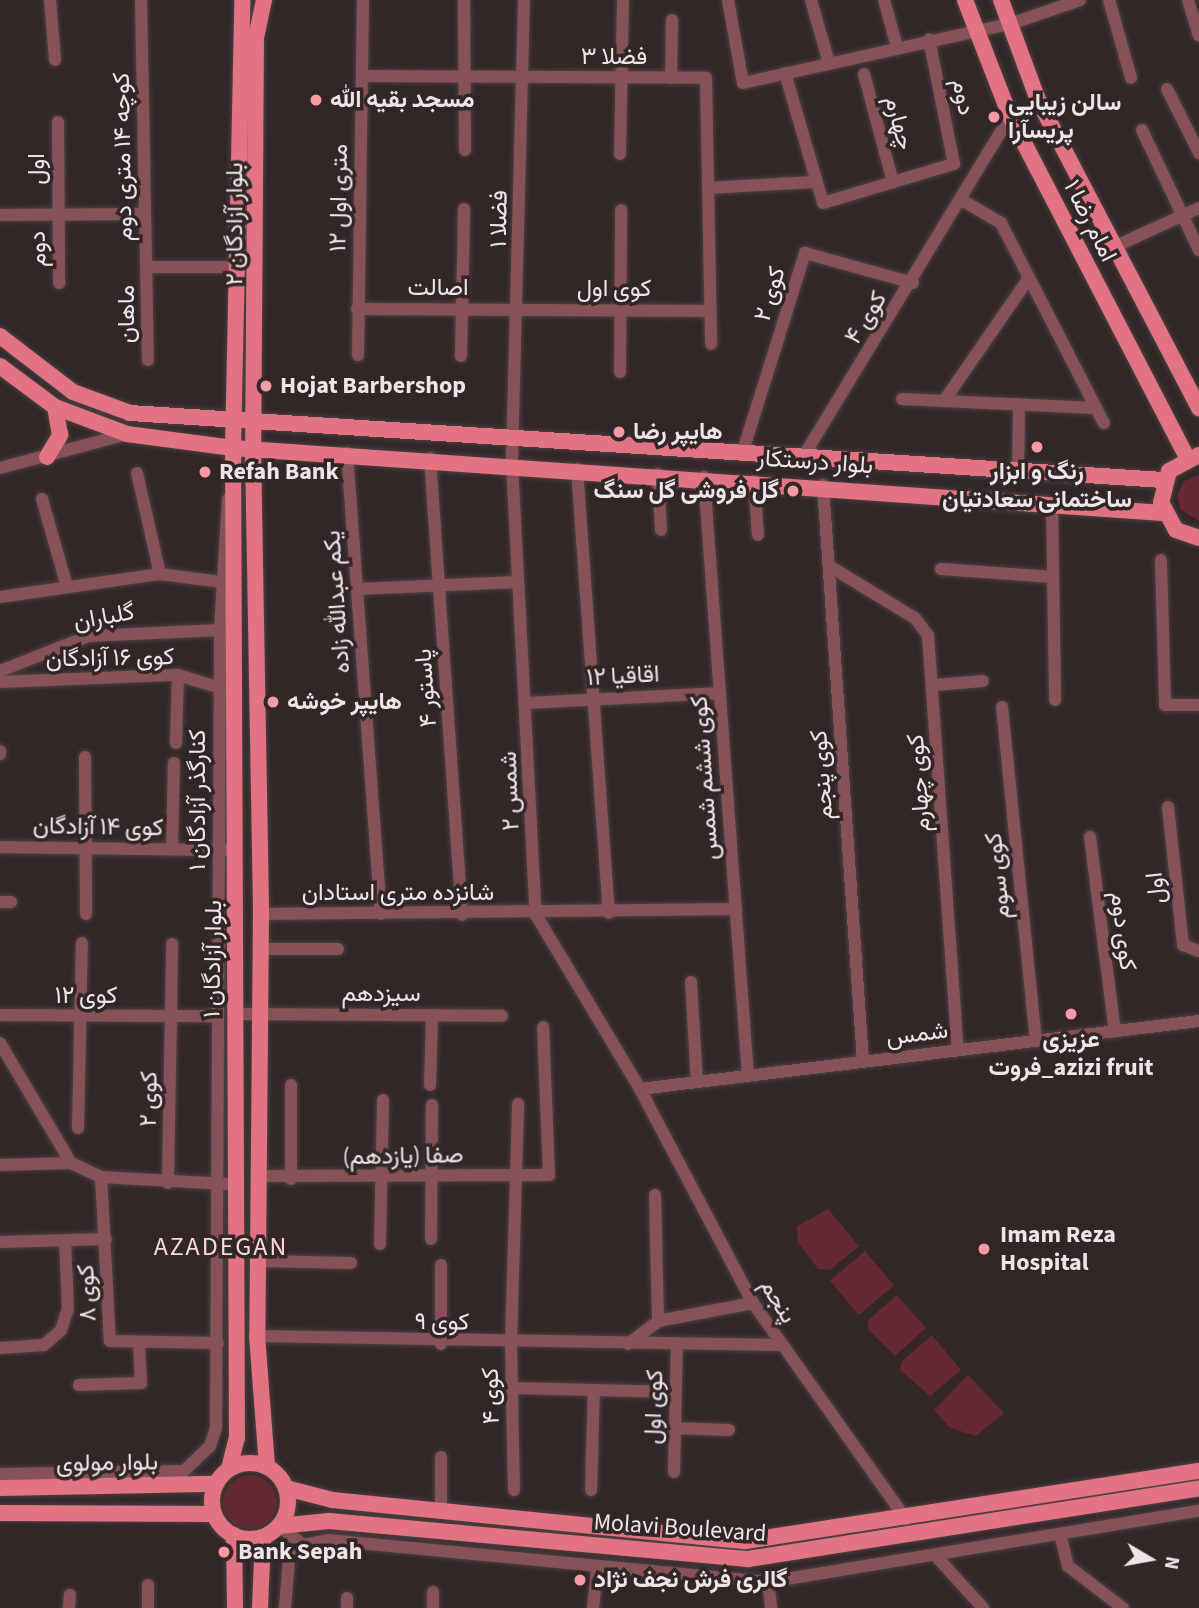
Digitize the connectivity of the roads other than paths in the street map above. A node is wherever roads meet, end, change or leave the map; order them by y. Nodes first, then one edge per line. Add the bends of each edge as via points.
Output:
1 (50, 0) edge
2 (141, 0) edge
3 (242, 0) edge
4 (363, 0) edge
5 (464, 0) edge
6 (524, 0) edge
7 (623, 0) edge
8 (728, 0) edge
9 (811, 0) edge
10 (884, 0) edge
11 (965, 0) edge
12 (1001, 0) edge
13 (1080, 0) edge
14 (1109, 0) edge
15 (1188, 0) edge
16 (264, 2) edge
17 (672, 20) dead end
18 (1010, 24) junction
19 (975, 28) junction
20 (1199, 35) edge
21 (929, 39) junction
22 (897, 47) junction
23 (55, 60) dead end
24 (829, 63) junction
25 (785, 73) junction
26 (864, 74) dead end
27 (363, 76) junction
28 (464, 78) junction
29 (622, 78) junction
30 (671, 78) junction
31 (1131, 78) dead end
32 (522, 79) junction
33 (1167, 89) dead end
34 (1010, 116) junction
35 (58, 122) dead end
36 (1142, 130) dead end
37 (465, 150) dead end
38 (620, 153) dead end
39 (1199, 153) edge
40 (817, 182) junction
41 (893, 182) junction
42 (708, 188) junction
43 (960, 199) junction
44 (1199, 208) edge
45 (464, 209) dead end
46 (621, 210) dead end
47 (144, 214) junction
48 (0, 215) edge
49 (59, 215) junction
50 (1182, 215) junction
51 (1116, 246) junction
52 (1199, 250) edge
53 (148, 267) junction
54 (236, 267) junction
55 (1029, 278) junction
56 (59, 283) dead end
57 (913, 283) junction
58 (357, 309) junction
59 (462, 310) junction
60 (518, 310) junction
61 (620, 310) junction
62 (710, 311) junction
63 (0, 336) edge
64 (711, 344) dead end
65 (358, 355) dead end
66 (461, 356) dead end
67 (148, 360) dead end
68 (0, 366) edge
69 (620, 372) dead end
70 (902, 399) dead end
71 (944, 401) junction
72 (1019, 404) junction
73 (55, 407) junction
74 (1094, 408) junction
75 (1199, 408) edge
76 (1104, 423) dead end
77 (234, 424) junction
78 (255, 425) junction
79 (127, 434) junction
80 (513, 439) junction
81 (233, 448) junction
82 (253, 449) junction
83 (347, 453) junction
84 (742, 454) junction
85 (47, 457) junction
86 (803, 457) junction
87 (1193, 457) edge
88 (430, 458) junction
89 (512, 464) junction
90 (233, 467) junction
91 (0, 468) edge
92 (577, 468) junction
93 (1018, 471) junction
94 (137, 473) dead end
95 (658, 474) junction
96 (704, 477) junction
97 (1164, 480) junction
98 (754, 481) junction
99 (823, 485) junction
100 (42, 499) dead end
101 (1017, 501) junction
102 (1052, 504) junction
103 (1163, 513) junction
104 (661, 530) dead end
105 (758, 535) dead end
106 (1199, 538) edge
107 (1161, 560) dead end
108 (829, 566) junction
109 (941, 569) dead end
110 (160, 574) junction
111 (1053, 577) junction
112 (222, 582) junction
113 (518, 582) junction
114 (65, 583) junction
115 (440, 585) junction
116 (357, 589) junction
117 (0, 597) edge
118 (220, 630) junction
119 (0, 671) edge
120 (178, 675) junction
121 (983, 681) dead end
122 (0, 682) edge
123 (934, 685) junction
124 (220, 688) junction
125 (720, 693) junction
126 (592, 698) junction
127 (1055, 700) dead end
128 (528, 704) junction
129 (1199, 705) edge
130 (1002, 707) dead end
131 (176, 743) dead end
132 (85, 757) dead end
133 (174, 763) dead end
134 (1168, 807) dead end
135 (1090, 837) dead end
136 (0, 847) edge
137 (86, 848) junction
138 (172, 849) junction
139 (219, 850) junction
140 (237, 850) junction
141 (736, 909) junction
142 (609, 913) junction
143 (86, 914) dead end
144 (261, 914) junction
145 (381, 914) junction
146 (462, 915) junction
147 (536, 915) junction
148 (82, 943) dead end
149 (172, 944) dead end
150 (260, 949) junction
151 (338, 949) dead end
152 (1199, 951) edge
153 (691, 982) dead end
154 (260, 1014) junction
155 (227, 1015) junction
156 (432, 1015) junction
157 (0, 1016) edge
158 (502, 1016) dead end
159 (79, 1017) junction
160 (172, 1017) junction
161 (1199, 1021) edge
162 (543, 1027) dead end
163 (1115, 1031) junction
164 (1037, 1041) junction
165 (0, 1043) edge
166 (958, 1050) junction
167 (863, 1062) junction
168 (748, 1076) junction
169 (697, 1082) junction
170 (291, 1085) dead end
171 (430, 1085) dead end
172 (639, 1089) junction
173 (383, 1100) dead end
174 (518, 1104) dead end
175 (432, 1105) dead end
176 (78, 1128) dead end
177 (71, 1163) junction
178 (0, 1165) edge
179 (516, 1175) junction
180 (258, 1176) junction
181 (101, 1177) junction
182 (382, 1177) junction
183 (431, 1177) junction
184 (292, 1179) junction
185 (168, 1182) junction
186 (227, 1184) junction
187 (655, 1195) dead end
188 (106, 1238) junction
189 (431, 1239) dead end
190 (65, 1240) junction
191 (0, 1242) edge
192 (380, 1244) dead end
193 (258, 1261) junction
194 (351, 1264) dead end
195 (441, 1265) dead end
196 (753, 1303) junction
197 (658, 1321) junction
198 (257, 1336) junction
199 (139, 1343) junction
200 (218, 1343) junction
201 (441, 1344) junction
202 (511, 1344) junction
203 (627, 1344) junction
204 (677, 1345) junction
205 (781, 1345) junction
206 (0, 1348) edge
207 (79, 1385) dead end
208 (511, 1388) junction
209 (594, 1391) junction
210 (676, 1392) junction
211 (233, 1394) junction
212 (260, 1394) junction
213 (220, 1408) junction
214 (673, 1428) junction
215 (729, 1430) dead end
216 (237, 1438) junction
217 (441, 1457) dead end
218 (267, 1466) junction
219 (229, 1469) junction
220 (184, 1471) junction
221 (1199, 1471) edge
222 (674, 1472) dead end
223 (0, 1474) edge
224 (216, 1484) junction
225 (0, 1488) edge
226 (286, 1488) junction
227 (1199, 1489) edge
228 (514, 1490) dead end
229 (591, 1490) dead end
230 (1164, 1495) junction
231 (351, 1501) junction
232 (1199, 1511) edge
233 (440, 1512) junction
234 (0, 1513) edge
235 (214, 1514) junction
236 (1149, 1517) junction
237 (906, 1519) junction
238 (350, 1523) junction
239 (279, 1526) junction
240 (1060, 1534) junction
241 (234, 1535) junction
242 (263, 1537) junction
243 (792, 1538) junction
244 (303, 1545) junction
245 (795, 1555) junction
246 (935, 1555) junction
247 (597, 1569) junction
248 (768, 1582) junction
249 (148, 1586) dead end
250 (433, 1592) dead end
251 (70, 1594) dead end
252 (69, 1608) edge
253 (148, 1608) edge
254 (235, 1608) edge
255 (259, 1608) edge
256 (285, 1608) edge
257 (433, 1608) edge
258 (593, 1608) edge
259 (771, 1608) edge
260 (983, 1608) edge
261 (1123, 1608) edge

1 - 23 street
2 - 47 street, کوچه ۱۴ متری دوم
3 - 16 street
3 - 54 main road, بلوار آزادگان ۲
4 - 27 street, ۱۲ متری اول
5 - 28 street
6 - 32 street, فضلا ۱
7 - 29 street
8 - 25 street via 743,83
9 - 24 street
10 - 22 street
11 - 19 main road, امام رضا ۱
12 - 18 main road, امام رضا ۱
13 - 18 street
14 - 31 street
15 - 20 street
16 - 78 main road, بلوار آزادگان ۲ via 256,39
17 - 30 street
18 - 19 street
18 - 51 main road, امام رضا ۱ via 1038,100
19 - 21 street
19 - 34 main road, امام رضا ۱
21 - 22 street
21 - 41 street, دوم via 954,164
22 - 24 street
24 - 25 street
25 - 40 street
26 - 41 street, چهارم
27 - 28 street
27 - 58 street, ۱۲ متری اول
28 - 32 street
28 - 37 street
29 - 30 street, فضلا ۳
29 - 32 street, فضلا ۳
29 - 38 street
30 - 42 street, فضلا ۳ via 706,78
32 - 60 street, فضلا ۱
33 - 39 street
34 - 43 street, کوی ۴
34 - 87 main road, امام رضا ۱
35 - 49 street, اول
36 - 50 street
40 - 41 street via 823,203
40 - 42 street
42 - 62 street
43 - 55 street via 1001,223
43 - 57 street, کوی ۴
44 - 50 street
45 - 59 street
46 - 61 street
47 - 49 street
47 - 53 street, کوچه ۱۴ متری دوم
48 - 49 street
49 - 56 street, دوم
50 - 51 street
50 - 52 street
51 - 75 main road, امام رضا ۱
53 - 54 street, کوچه ۱۴ متری دوم
53 - 67 street, ماهان
54 - 77 main road, بلوار آزادگان ۲
55 - 71 street
55 - 74 street
57 - 84 street, کوی ۲ via 805,253
57 - 86 street, کوی ۴
58 - 59 street, اصالت
58 - 65 street, ۱۲ متری اول
59 - 60 street, اصالت
59 - 66 street
60 - 61 street, کوی اول
60 - 80 street, فضلا ۱
61 - 62 street, کوی اول
61 - 69 street
62 - 64 street
63 - 77 main road, بلوار درستکار via 73,392 130,413
68 - 73 main road, بلوار درستکار
70 - 71 street
71 - 72 street
72 - 74 street
72 - 93 street
73 - 79 main road, بلوار درستکار
73 - 85 main road via 60,435
74 - 76 street
77 - 78 main road, بلوار درستکار
77 - 81 main road, بلوار آزادگان ۲
78 - 80 main road, بلوار درستکار
78 - 82 main road, بلوار آزادگان ۲
79 - 81 main road, بلوار درستکار
79 - 85 street
80 - 84 main road, بلوار درستکار
80 - 89 street, فضلا ۱
81 - 82 main road, بلوار درستکار
81 - 90 main road, بلوار آزادگان ۱
82 - 83 main road, بلوار درستکار
82 - 144 main road, بلوار آزادگان ۱
83 - 88 main road, بلوار درستکار
83 - 116 street, یکم عبدالله زاده
84 - 86 main road, بلوار درستکار
85 - 91 street
86 - 93 main road, بلوار درستکار
87 - 97 main road
88 - 89 main road, بلوار درستکار
88 - 115 street, پاستور ۴
89 - 92 main road, بلوار درستکار
89 - 113 street, شمس ۲
90 - 112 street, کنارگذر آزادگان ۱
90 - 140 main road, بلوار آزادگان ۱
92 - 95 main road, بلوار درستکار
92 - 126 street
93 - 97 main road, بلوار درستکار
93 - 101 main road
94 - 110 street
95 - 96 main road, بلوار درستکار
95 - 104 street
96 - 98 main road, بلوار درستکار
96 - 125 street, کوی ششم شمس
97 - 103 main road
98 - 99 main road, بلوار درستکار
98 - 105 street
99 - 101 main road, بلوار درستکار
99 - 108 street, کوی پنجم
100 - 114 street
101 - 102 main road, بلوار درستکار
102 - 103 main road, بلوار درستکار
102 - 111 street
103 - 106 main road via 1176,530
107 - 129 street via 1165,705
108 - 123 street, کوی چهارم via 923,625
108 - 167 street, کوی پنجم
109 - 111 street
110 - 112 street
110 - 114 street
111 - 127 street
112 - 118 street, کنارگذر آزادگان ۱
113 - 115 street
113 - 128 street, شمس ۲
114 - 117 street
115 - 116 street
115 - 146 street, پاستور ۴
116 - 145 street, یکم عبدالله زاده
118 - 119 street, گلباران via 89,636
118 - 124 street, کنارگذر آزادگان ۱
120 - 122 street, کوی ۱۶ آزادگان
120 - 124 street, کوی ۱۶ آزادگان
120 - 131 street
121 - 123 street
123 - 166 street, کوی چهارم
124 - 139 street, کنارگذر آزادگان ۱
125 - 126 street, اقاقیا ۱۲
125 - 141 street, کوی ششم شمس
126 - 128 street, اقاقیا ۱۲
126 - 142 street
128 - 147 street, شمس ۲
130 - 164 street, کوی سوم
132 - 137 street
133 - 138 street
134 - 152 street, اول via 1183,945
135 - 163 street, کوی دوم
136 - 137 street, کوی ۱۴ آزادگان
137 - 138 street, کوی ۱۴ آزادگان
137 - 143 street
138 - 139 street, کوی ۱۴ آزادگان
139 - 140 street, کوی ۱۴ آزادگان
139 - 155 street, کنارگذر آزادگان ۱
140 - 155 main road, بلوار آزادگان ۱
141 - 142 street, شانزده متری استادان
141 - 168 street, کوی ششم شمس
142 - 147 street, شانزده متری استادان
144 - 145 street, شانزده متری استادان
144 - 150 main road, بلوار آزادگان ۱
145 - 146 street, شانزده متری استادان
146 - 147 street, شانزده متری استادان
147 - 172 street, شمس ۲
148 - 159 street
149 - 160 street, کوی ۲
150 - 151 street
150 - 154 main road, بلوار آزادگان ۱
153 - 169 street
154 - 155 street, سیزدهم
154 - 156 street, سیزدهم
154 - 180 main road, بلوار آزادگان ۱
155 - 160 street, کوی ۱۲
155 - 186 main road, بلوار آزادگان ۱
156 - 158 street, سیزدهم
156 - 171 street
157 - 159 street, کوی ۱۲
159 - 160 street, کوی ۱۲
159 - 176 street
160 - 185 street, کوی ۲
161 - 163 street, شمس
162 - 179 street, صفا (یازدهم) via 549,1175
163 - 164 street, شمس
164 - 166 street, شمس
165 - 177 street
166 - 167 street, شمس
167 - 168 street, شمس
168 - 169 street, شمس
169 - 172 street, شمس
170 - 184 street
172 - 196 street, پنجم
173 - 182 street
174 - 179 street, کوی ۴
175 - 183 street
177 - 178 street
177 - 181 street
179 - 183 street, صفا (یازدهم)
179 - 202 street, کوی ۴
180 - 184 street, صفا (یازدهم)
180 - 193 main road, بلوار آزادگان ۱
181 - 185 street
181 - 188 street, کوی ۸
182 - 183 street, صفا (یازدهم)
182 - 184 street, صفا (یازدهم)
182 - 192 street
183 - 189 street
185 - 186 street
186 - 200 street
186 - 211 main road, بلوار آزادگان ۱
187 - 197 street
188 - 190 street
188 - 199 street, کوی ۸ via 110,1341
190 - 191 street
190 - 206 street via 68,1309 61,1330 44,1345
193 - 194 street
193 - 198 main road, بلوار آزادگان ۱
195 - 201 street
196 - 197 street
196 - 205 street, پنجم
197 - 203 street
198 - 201 street, کوی ۹
198 - 212 main road, بلوار آزادگان ۱
199 - 200 street, کوی ۸
199 - 207 street via 141,1383
200 - 213 street
201 - 202 street, کوی ۹
202 - 203 street, کوی ۹
202 - 208 street, کوی ۴
203 - 204 street, کوی ۹
204 - 205 street, کوی ۹
204 - 210 street, کوی اول
205 - 237 street, پنجم
208 - 209 street
208 - 228 street, کوی ۴
209 - 210 street
209 - 229 street
210 - 214 street, کوی اول
211 - 212 main road via 249,1402
211 - 216 main road, بلوار آزادگان ۱
212 - 218 main road, بلوار آزادگان ۱
213 - 216 street
213 - 220 street via 210,1446
214 - 215 street
214 - 222 street, کوی اول
216 - 219 main road, بلوار آزادگان ۱
217 - 233 street
218 - 219 main road via 247,1462
218 - 226 main road
219 - 224 main road
220 - 223 street
220 - 224 street
221 - 237 main road, Molavi Boulevard
224 - 225 main road, بلوار مولوی
224 - 235 main road
226 - 231 main road, Molavi Boulevard
226 - 239 main road via 289,1504
227 - 230 main road, Molavi Boulevard
230 - 236 street
230 - 245 main road, Molavi Boulevard
231 - 233 main road, Molavi Boulevard
231 - 238 main road via 345,1512
232 - 236 street
233 - 243 main road, Molavi Boulevard via 745,1541
234 - 235 main road, بلوار مولوی
235 - 241 main road
236 - 240 street
237 - 243 main road, Molavi Boulevard
238 - 239 main road, Molavi Boulevard
238 - 245 main road, Molavi Boulevard via 748,1559
239 - 242 main road
239 - 244 street
240 - 246 street
240 - 261 street via 1068,1566
241 - 242 main road
241 - 254 main road
242 - 255 main road
243 - 245 main road
244 - 247 street via 363,1542
244 - 256 street via 289,1558
246 - 248 street
246 - 260 street
247 - 248 street
247 - 258 street
248 - 259 street
249 - 253 street
250 - 257 street
251 - 252 street
254 - 255 main road

